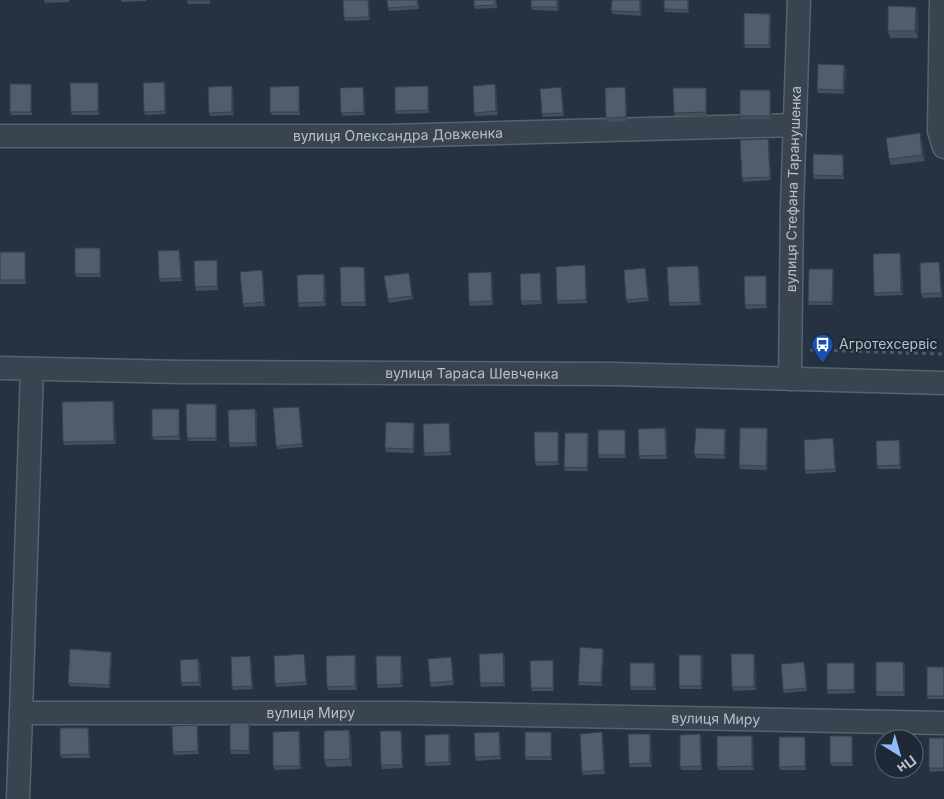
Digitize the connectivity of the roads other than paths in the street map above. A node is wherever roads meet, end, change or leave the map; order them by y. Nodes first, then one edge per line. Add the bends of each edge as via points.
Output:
1 (799, 0) edge
2 (941, 0) edge
3 (795, 125) junction
4 (0, 136) edge
5 (944, 147) edge
6 (0, 368) edge
7 (32, 369) junction
8 (790, 379) junction
9 (944, 383) edge
10 (21, 713) junction
11 (944, 723) edge
12 (18, 799) edge

1 - 3 street, вулиця Стефана Таранушенка
2 - 5 street via 939,131
3 - 4 street, вулиця Олександра Довженка via 388,136
3 - 8 street, вулиця Стефана Таранушенка
6 - 7 street, вулиця Тараса Шевченка
7 - 8 street, вулиця Тараса Шевченка via 613,374
7 - 10 street
8 - 9 street, вулиця Тараса Шевченка
10 - 11 street, вулиця Миру via 414,713
10 - 12 street

